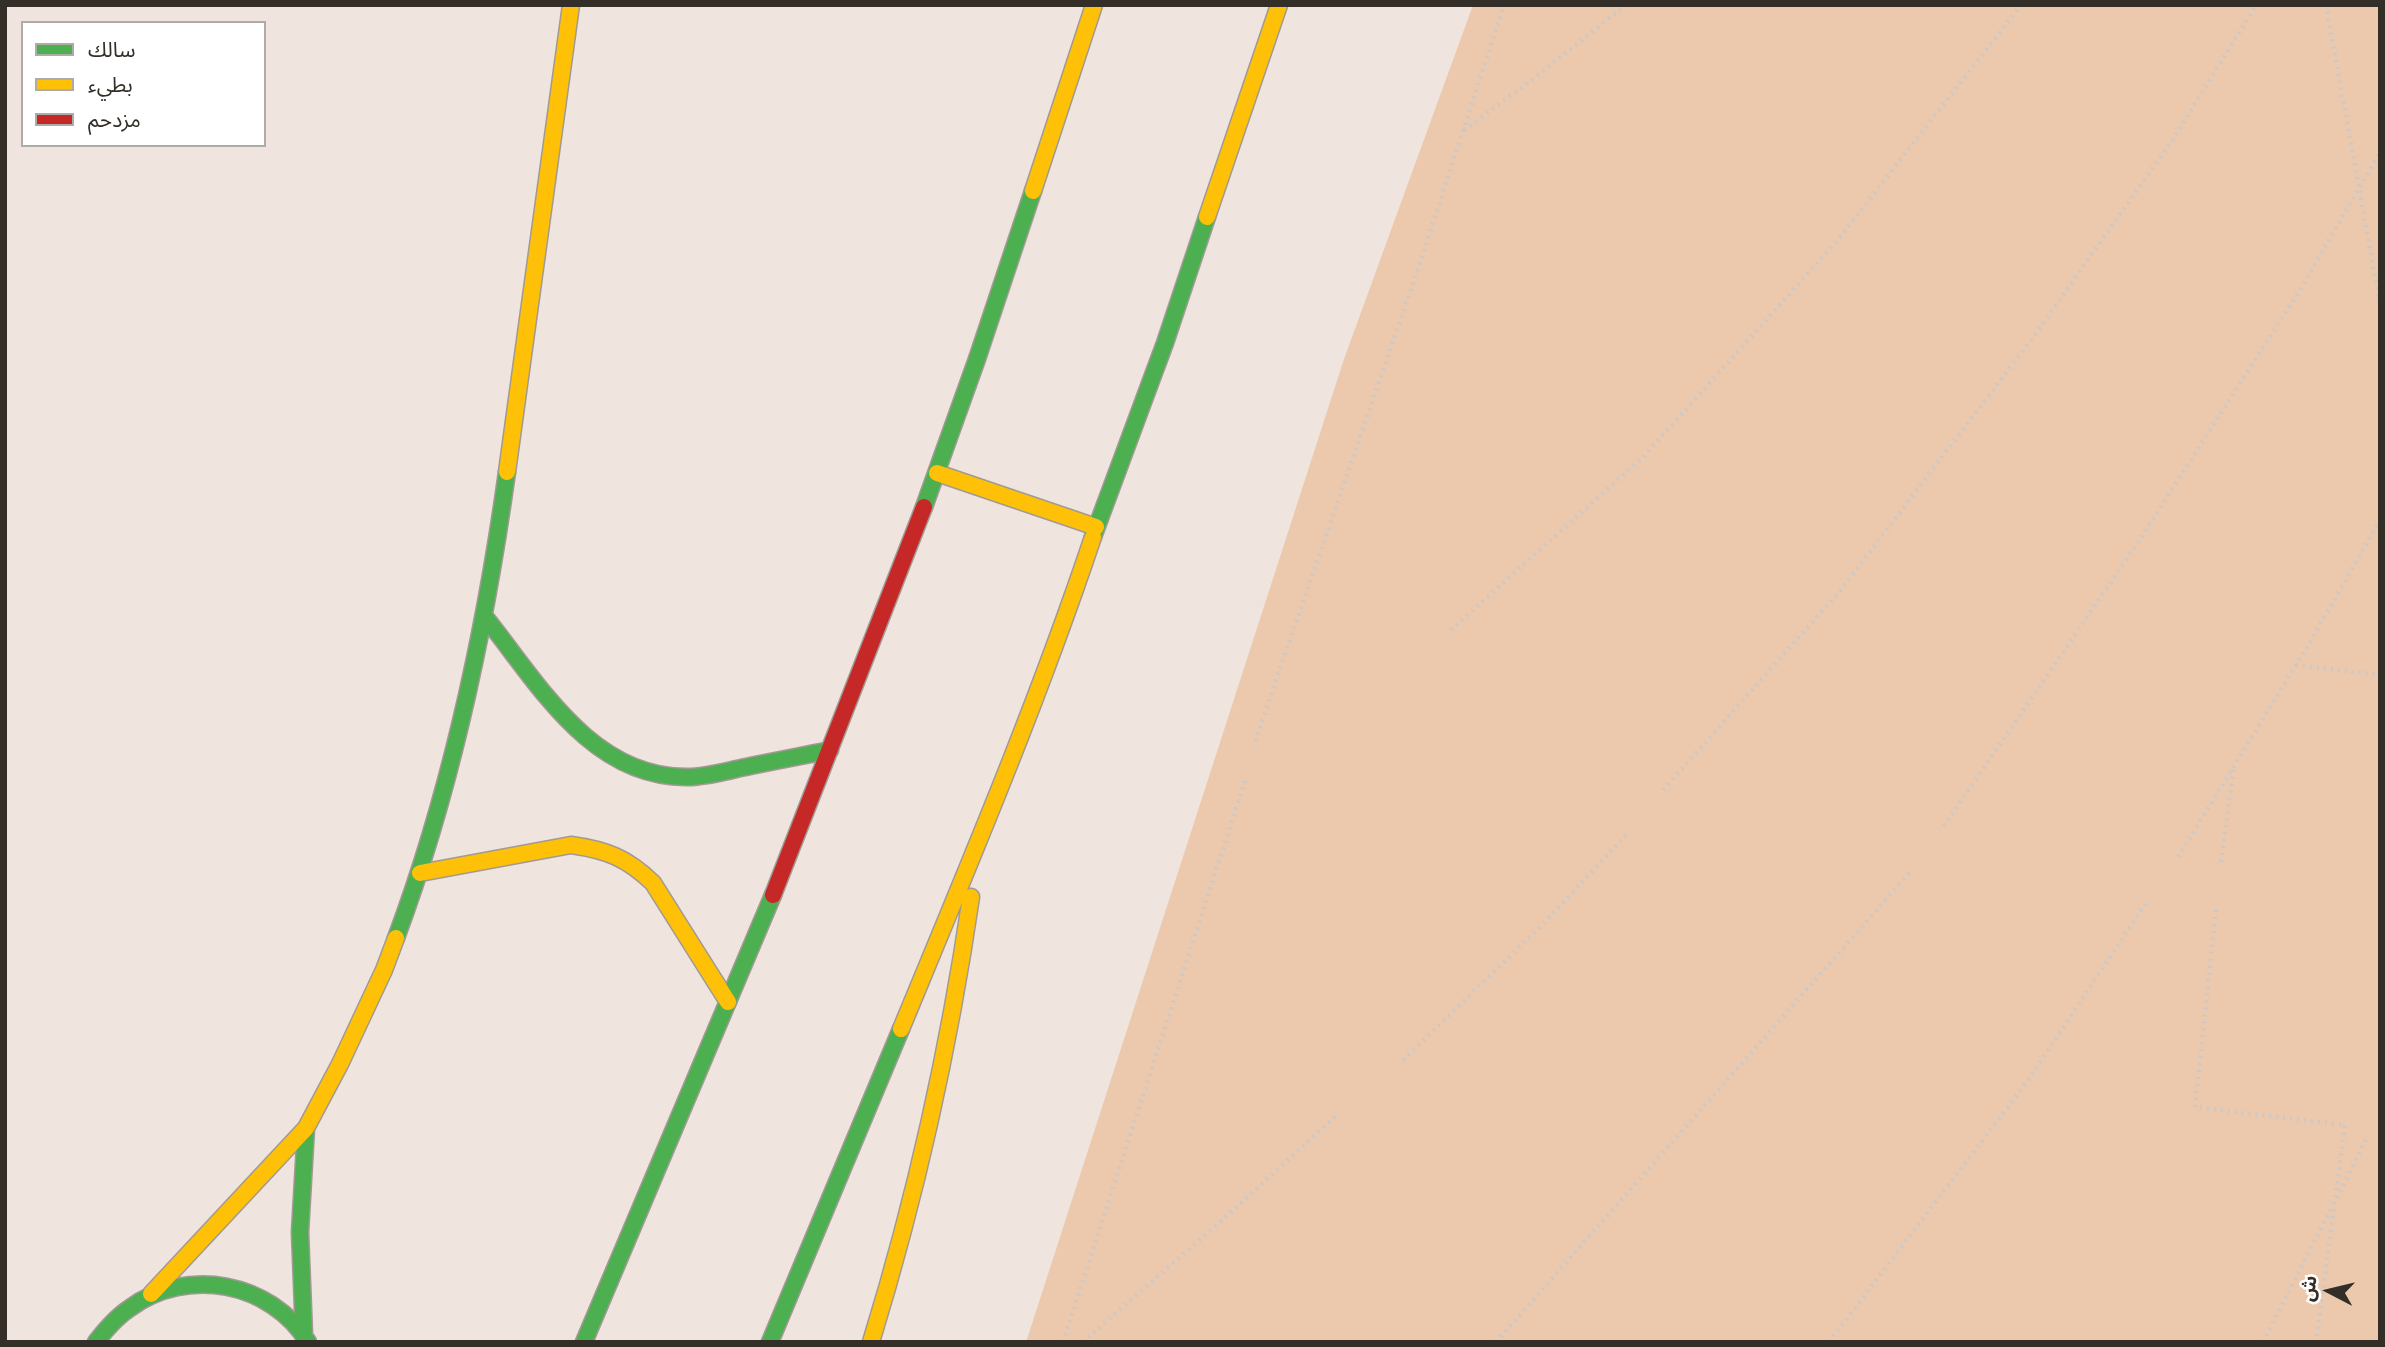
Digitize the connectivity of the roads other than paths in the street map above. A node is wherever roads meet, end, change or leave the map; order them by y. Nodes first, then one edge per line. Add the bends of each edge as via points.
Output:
1 (571, 5) edge
2 (1094, 5) edge
3 (1279, 5) edge
4 (937, 473) junction
5 (1096, 527) junction
6 (485, 617) junction
7 (830, 750) junction
8 (977, 846) junction
9 (420, 873) junction
10 (728, 1002) junction
11 (306, 1128) junction
12 (151, 1294) junction
13 (101, 1335) edge
14 (80, 1337) dead end
15 (306, 1338) edge
16 (584, 1342) edge
17 (770, 1342) edge
18 (871, 1342) edge

1 - 6 street
2 - 4 street
3 - 5 street via 1165,343
4 - 5 street
4 - 7 street
5 - 8 street
6 - 7 street via 580,734 610,757 635,768 686,777
6 - 9 street
7 - 10 street
8 - 17 street
8 - 18 street via 943,1072 917,1184
9 - 10 street via 571,845 615,855 653,883
9 - 11 street via 384,970
10 - 16 street
11 - 12 street
11 - 15 street via 298,1231
12 - 13 street via 126,1308
12 - 15 street via 178,1285 234,1287 285,1314
13 - 14 street

